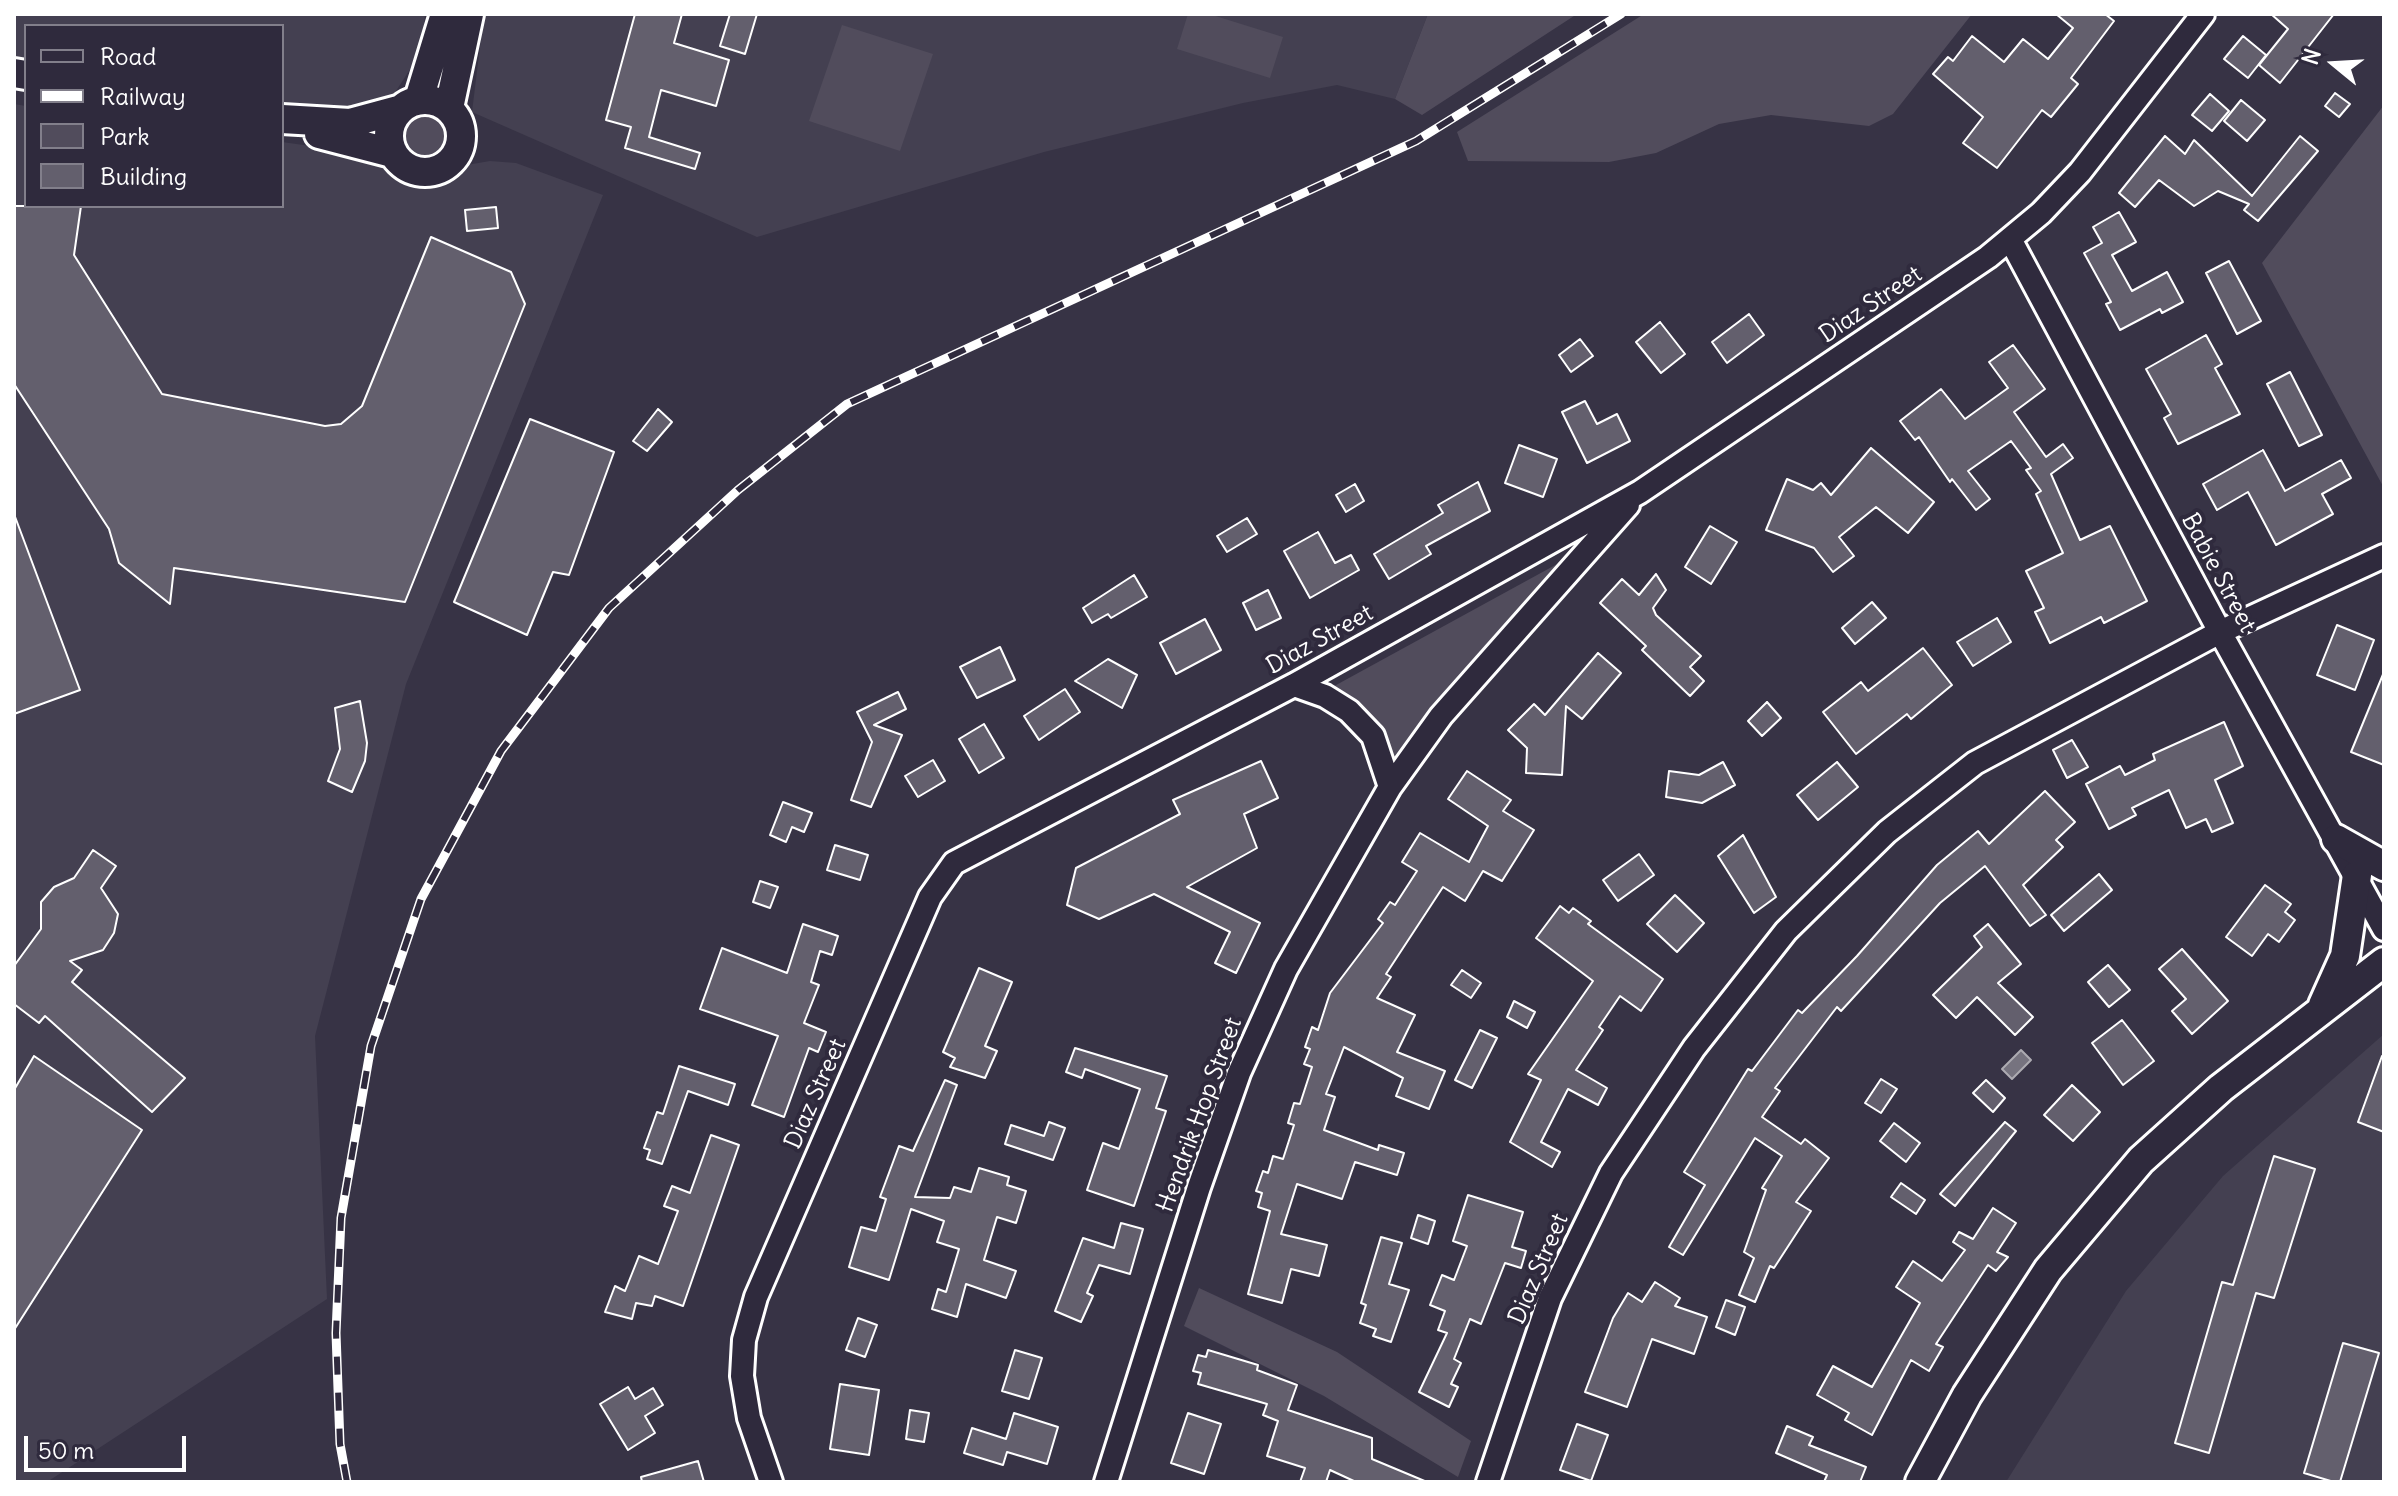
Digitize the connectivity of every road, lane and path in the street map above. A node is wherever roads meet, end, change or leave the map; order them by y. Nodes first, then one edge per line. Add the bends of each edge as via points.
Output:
1 (445, 14) edge
2 (469, 14) edge
3 (2203, 14) edge
4 (409, 105) junction
5 (449, 108) junction
6 (284, 120) edge
7 (284, 121) edge
8 (392, 153) junction
9 (2010, 239) junction
10 (1640, 492) junction
11 (2384, 556) edge
12 (2220, 632) junction
13 (1294, 685) junction
14 (1390, 787) junction
15 (2336, 839) junction
16 (2384, 866) edge
17 (2357, 875) junction
18 (2384, 929) edge
19 (2384, 962) edge
20 (2320, 1010) junction
21 (771, 1482) edge
22 (1106, 1482) edge
23 (1488, 1482) edge
24 (1920, 1482) edge

1 - 4 street
2 - 5 street
3 - 9 street, Diaz Street via 2080,172
4 - 5 street via 430,99
4 - 6 street via 350,123
4 - 8 street via 388,130
5 - 8 street via 461,132 448,164 422,172 409,169
7 - 8 street
9 - 10 street, Diaz Street
9 - 12 street, Babie Street
10 - 13 street, Diaz Street
10 - 14 street, Hendrik Hop Street via 1489,659
11 - 12 street, Diaz Street
12 - 15 street, Babie Street
12 - 23 street, Diaz Street via 1975,763 1887,832 1786,931 1694,1048 1611,1173 1550,1298
13 - 14 street via 1349,711 1373,736
13 - 21 street, Diaz Street via 971,853 942,877 756,1297 744,1340 742,1376 749,1418
14 - 22 street, Hendrik Hop Street via 1286,969 1239,1073
15 - 16 street
15 - 17 street, Babie Street
17 - 18 street, Babie Street
17 - 20 street via 2345,956
19 - 20 street
20 - 24 street via 2141,1160 2048,1270 1967,1395

